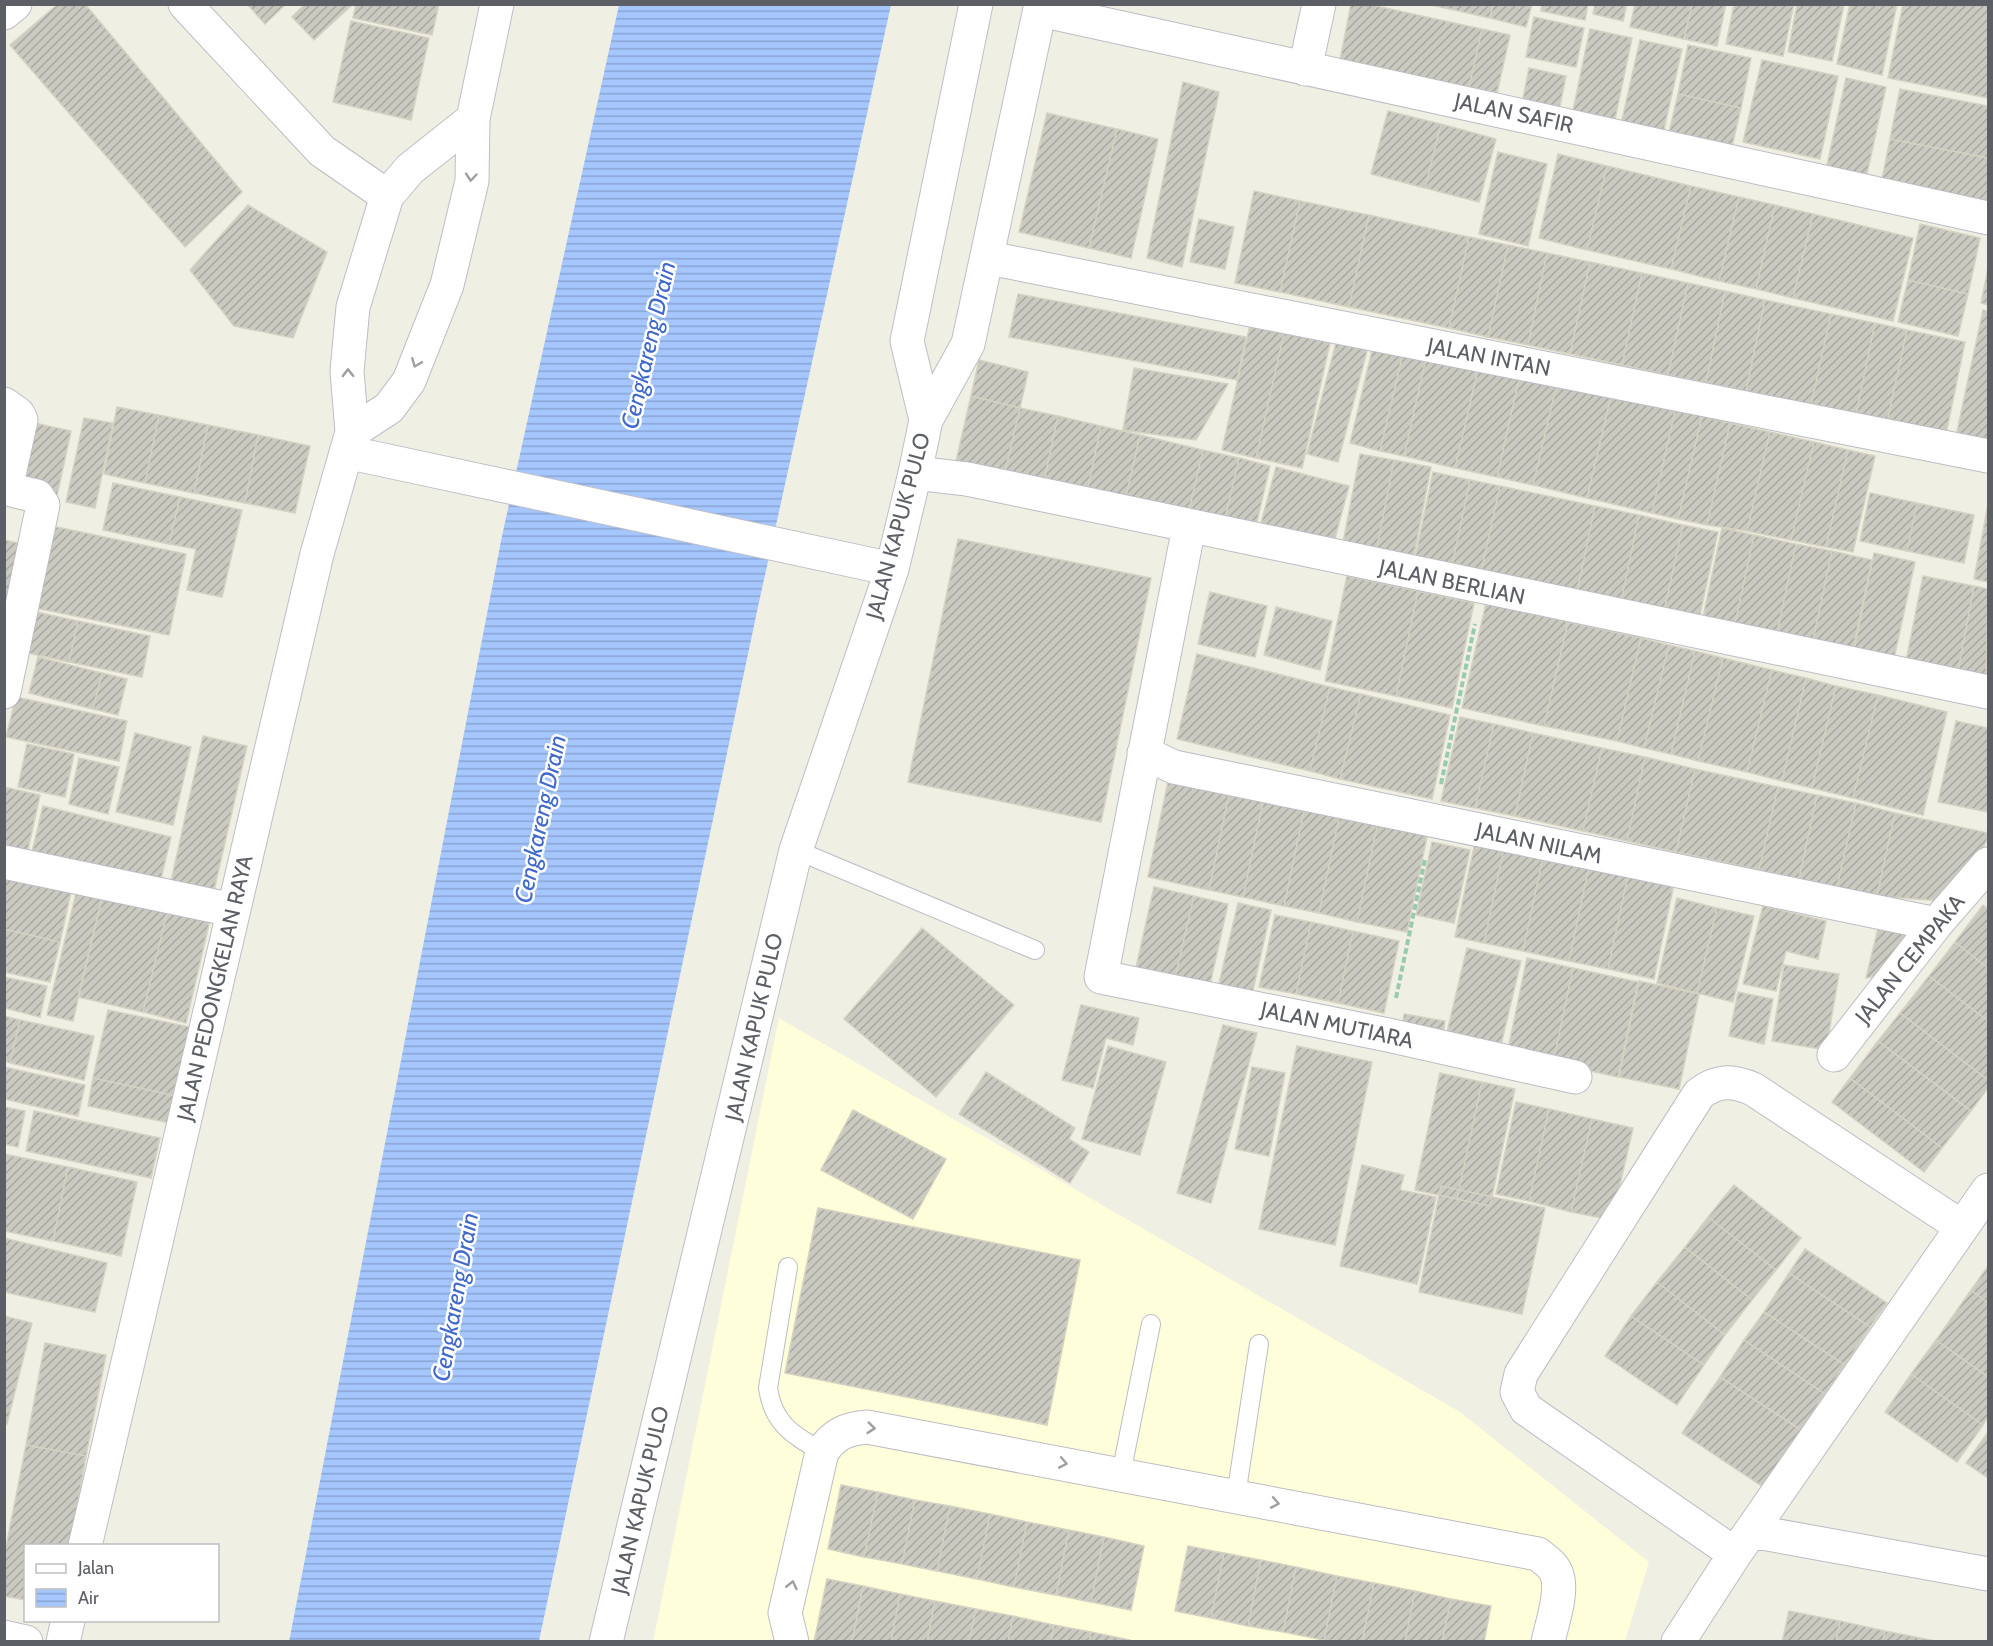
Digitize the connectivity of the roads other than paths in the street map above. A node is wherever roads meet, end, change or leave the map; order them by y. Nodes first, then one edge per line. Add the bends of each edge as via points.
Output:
1 (15, 4) edge
2 (497, 4) edge
3 (976, 4) edge
4 (1319, 4) edge
5 (190, 6) edge
6 (1041, 7) edge
7 (4, 13) edge
8 (1305, 69) junction
9 (473, 119) junction
10 (387, 196) junction
11 (1989, 218) edge
12 (989, 258) junction
13 (12, 417) edge
14 (926, 420) junction
15 (349, 442) junction
16 (1989, 456) edge
17 (915, 473) junction
18 (1189, 527) junction
19 (878, 566) junction
20 (4, 692) edge
21 (1989, 692) edge
22 (1144, 753) junction
23 (796, 850) junction
24 (4, 862) edge
25 (1989, 864) edge
26 (233, 910) junction
27 (1936, 924) junction
28 (1035, 950) dead end
29 (1834, 1055) dead end
30 (1575, 1077) dead end
31 (1989, 1190) edge
32 (1962, 1227) junction
33 (788, 1267) dead end
34 (1151, 1324) dead end
35 (1259, 1344) dead end
36 (822, 1452) junction
37 (1121, 1474) junction
38 (1236, 1496) junction
39 (1743, 1543) junction
40 (85, 1544) edge
41 (1989, 1574) edge
42 (68, 1622) edge
43 (4, 1637) edge
44 (26, 1641) edge
45 (63, 1641) edge
46 (606, 1641) edge
47 (792, 1641) edge
48 (1548, 1641) edge
49 (1678, 1641) edge

1 - 7 street
2 - 9 street
3 - 14 street, JALAN KAPUK PULO via 907,341
4 - 8 street
5 - 10 street via 322,151
6 - 8 street, JALAN SAFIR
6 - 12 street, JALAN KAPUK PULO
8 - 11 street, JALAN SAFIR
9 - 10 street via 410,169
9 -> 15 street via 472,181 447,285 409,381 389,408
15 -> 10 street via 347,371 354,307
12 - 14 street, JALAN KAPUK PULO via 968,344
12 - 16 street, JALAN INTAN
13 - 20 street via 7,484 11,490 37,496 43,506
14 - 17 street, JALAN KAPUK PULO
15 - 19 street via 383,459
15 - 26 street, JALAN PEDONGKELAN RAYA via 317,554
17 - 18 street, JALAN BERLIAN via 968,479
17 - 19 street, JALAN KAPUK PULO
18 - 21 street, JALAN BERLIAN
18 - 22 street
19 - 23 street, JALAN KAPUK PULO
22 - 27 street, JALAN NILAM via 1174,767
22 - 30 street, JALAN MUTIARA via 1100,976
23 - 28 lane
23 - 46 street, JALAN KAPUK PULO
24 - 26 street
25 - 27 street, JALAN CEMPAKA
26 - 40 street, JALAN PEDONGKELAN RAYA
27 - 29 street, JALAN CEMPAKA
31 - 32 street
32 - 39 street
32 - 39 street via 1754,1089 1723,1082 1699,1094 1521,1374 1517,1392 1526,1409
33 - 36 lane via 768,1388 771,1407 782,1424
34 - 37 lane
35 - 38 lane
36 -> 37 street via 841,1432 867,1426
47 -> 36 street via 785,1613
37 - 38 street
38 -> 48 street via 1538,1554 1558,1575
39 - 41 street
39 - 49 street
42 - 45 street
43 - 44 street

